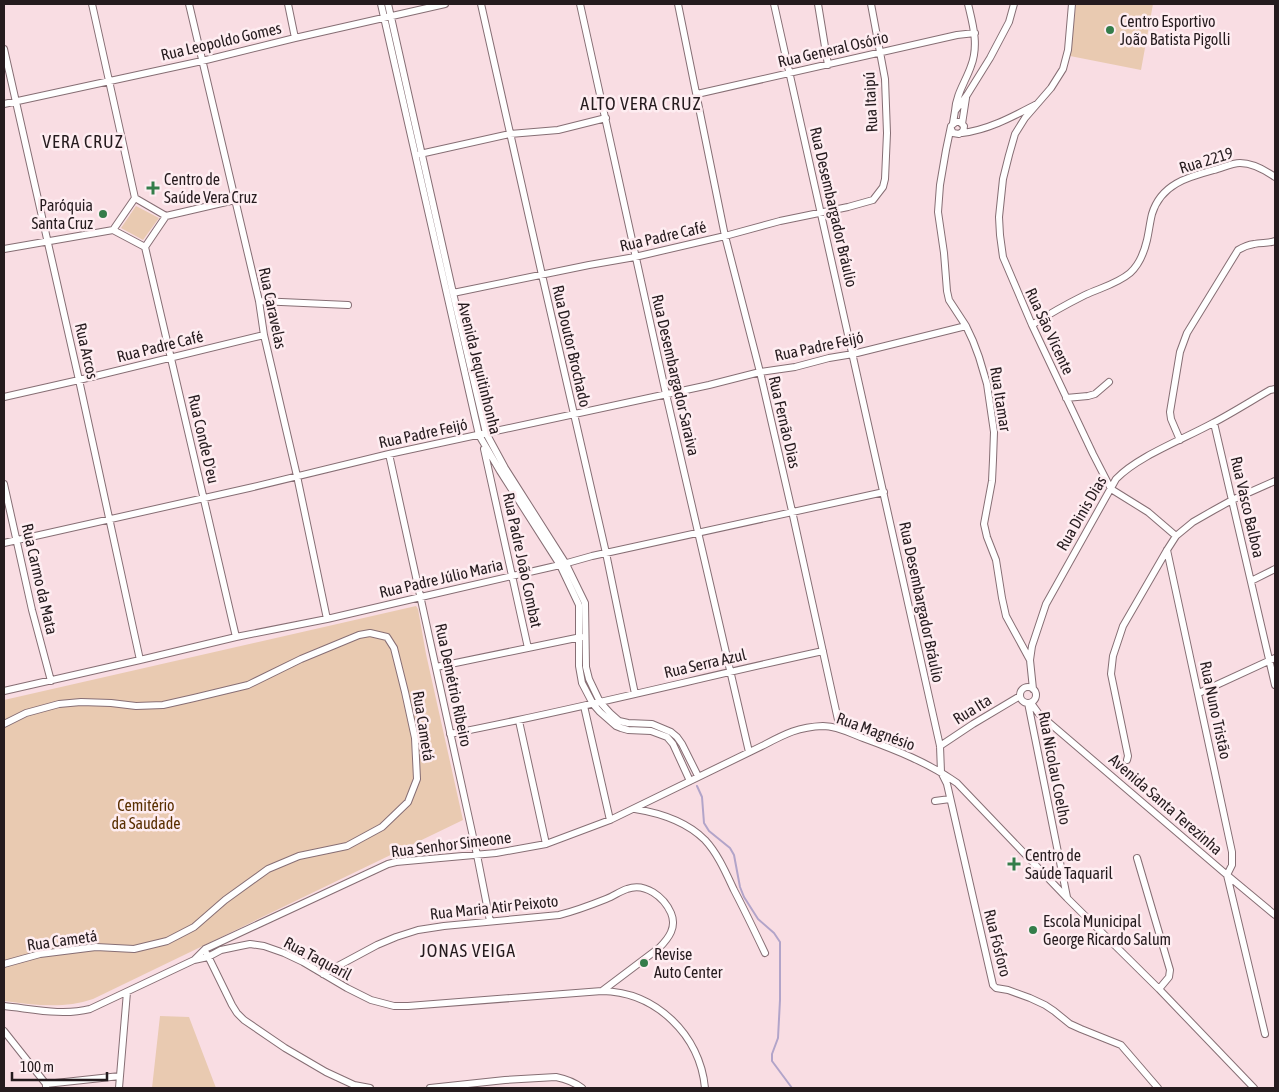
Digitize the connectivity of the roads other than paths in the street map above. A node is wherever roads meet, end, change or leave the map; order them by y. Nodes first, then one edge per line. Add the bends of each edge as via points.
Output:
1 (92, 4) edge
2 (189, 4) edge
3 (288, 4) edge
4 (381, 4) edge
5 (388, 4) edge
6 (445, 4) edge
7 (481, 4) edge
8 (580, 4) edge
9 (678, 4) edge
10 (774, 4) edge
11 (818, 4) edge
12 (871, 4) edge
13 (968, 4) edge
14 (1014, 4) edge
15 (1072, 4) edge
16 (387, 16) junction
17 (975, 33) junction
18 (296, 38) junction
19 (4, 49) edge
20 (880, 52) junction
21 (202, 61) junction
22 (828, 65) junction
23 (790, 73) junction
24 (110, 81) junction
25 (961, 87) junction
26 (697, 94) junction
27 (967, 95) junction
28 (16, 101) junction
29 (1037, 103) junction
30 (4, 104) edge
31 (955, 111) junction
32 (606, 118) junction
33 (952, 126) junction
34 (962, 129) junction
35 (510, 134) junction
36 (946, 150) junction
37 (419, 154) junction
38 (1275, 177) edge
39 (876, 196) joint
40 (135, 198) junction
41 (236, 200) junction
42 (429, 200) junction
43 (821, 213) junction
44 (166, 216) junction
45 (113, 230) junction
46 (725, 236) junction
47 (47, 241) junction
48 (1275, 241) edge
49 (144, 247) junction
50 (4, 249) edge
51 (635, 257) junction
52 (542, 275) junction
53 (453, 293) junction
54 (259, 301) junction
55 (348, 305) dead end
56 (1032, 325) junction
57 (966, 326) junction
58 (264, 335) junction
59 (853, 354) junction
60 (170, 358) junction
61 (760, 372) junction
62 (79, 380) junction
63 (1109, 382) dead end
64 (1275, 389) edge
65 (666, 394) junction
66 (4, 396) edge
67 (1066, 398) junction
68 (573, 415) junction
69 (1214, 423) junction
70 (482, 436) junction
71 (1180, 440) junction
72 (389, 454) junction
73 (503, 470) junction
74 (297, 476) junction
75 (492, 478) junction
76 (1275, 481) edge
77 (4, 484) edge
78 (1111, 489) junction
79 (884, 492) junction
80 (203, 498) junction
81 (1232, 500) junction
82 (792, 511) junction
83 (110, 519) junction
84 (698, 532) junction
85 (1176, 536) junction
86 (16, 540) junction
87 (4, 543) edge
88 (1167, 550) junction
89 (606, 554) junction
90 (563, 564) junction
91 (1275, 569) edge
92 (513, 576) junction
93 (1252, 581) junction
94 (421, 597) junction
95 (327, 619) junction
96 (236, 637) junction
97 (583, 637) junction
98 (1032, 646) junction
99 (528, 648) junction
100 (823, 651) junction
101 (1026, 654) junction
102 (1272, 659) edge
103 (140, 660) junction
104 (1030, 660) junction
105 (436, 667) junction
106 (731, 671) junction
107 (51, 681) junction
108 (1275, 685) edge
109 (1030, 688) junction
110 (4, 691) edge
111 (1199, 693) junction
112 (635, 694) junction
113 (1020, 696) junction
114 (1031, 702) junction
115 (597, 703) junction
116 (584, 706) junction
117 (519, 721) junction
118 (4, 724) edge
119 (840, 729) junction
120 (450, 734) junction
121 (940, 746) junction
122 (749, 752) junction
123 (1127, 760) dead end
124 (941, 772) junction
125 (698, 776) junction
126 (690, 780) junction
127 (950, 799) junction
128 (935, 801) dead end
129 (634, 809) junction
130 (610, 820) junction
131 (546, 844) junction
132 (477, 855) junction
133 (1137, 858) dead end
134 (1227, 875) junction
135 (1067, 898) junction
136 (1275, 915) edge
137 (490, 921) junction
138 (205, 949) junction
139 (765, 953) dead end
140 (208, 957) junction
141 (194, 960) junction
142 (4, 964) edge
143 (323, 974) junction
144 (1159, 989) junction
145 (602, 991) junction
146 (127, 992) junction
147 (4, 1006) edge
148 (4, 1031) edge
149 (1264, 1034) dead end
150 (120, 1076) junction
151 (46, 1086) edge
152 (119, 1088) edge
153 (370, 1088) edge
154 (430, 1088) edge
155 (582, 1088) edge
156 (705, 1088) edge
157 (1158, 1088) edge
158 (1254, 1088) edge

1 - 24 street
2 - 21 street, Rua Caravelas
3 - 18 street
4 - 16 street, Avenida Jequitinhonha
5 - 16 street, Avenida Jequitinhonha
6 - 16 street, Rua Leopoldo Gomes
7 - 35 street, Rua Doutor Brochado
8 - 32 street, Rua Desembargador Saraiva
9 - 26 street, Rua Fernão Dias
10 - 23 street, Rua Desembargador Bráulio
11 - 22 street
12 - 20 street, Rua Itaipú
13 - 17 street, Rua Itamar
14 - 27 street via 1009,22
15 - 29 street, Rua São Vicente via 1063,69
16 - 18 street, Rua Leopoldo Gomes
16 - 37 street, Avenida Jequitinhonha
17 - 20 street, Rua General Osório
17 - 25 street, Rua Itamar via 974,55
18 - 21 street, Rua Leopoldo Gomes
19 - 28 street, Rua Arcos
20 - 22 street, Rua General Osório
20 - 39 street, Rua Itaipú via 885,80 886,179
21 - 24 street, Rua Leopoldo Gomes
21 - 41 street, Rua Caravelas
22 - 23 street, Rua General Osório
23 - 26 street, Rua General Osório
23 - 43 street, Rua Desembargador Bráulio
24 - 28 street, Rua Leopoldo Gomes
24 - 40 street
25 - 27 street via 963,95
25 - 31 street, Rua Itamar
26 - 46 street, Rua Fernão Dias
27 - 31 street, Rua Itamar
27 - 34 street, Rua Itamar
28 - 30 street, Rua Leopoldo Gomes
28 - 47 street, Rua Arcos
29 - 34 street via 999,123 979,129
29 - 56 street, Rua São Vicente via 1015,134 1003,179 999,217 1003,257
31 - 33 street, Rua Itamar
32 - 35 street via 558,130
32 - 51 street, Rua Desembargador Saraiva
33 - 34 street via 956,122
33 - 34 street via 953,132
33 - 36 street, Rua Itamar
34 - 36 street, Rua Itamar
35 - 37 street
35 - 52 street, Rua Doutor Brochado
36 - 57 street, Rua Itamar via 938,212 947,291
37 - 42 street, Avenida Jequitinhonha
38 - 56 street, Rua 2219 via 1265,170 1240,163 1185,178 1170,187 1152,212 1144,253 1129,274
39 - 43 street, Rua Padre Café via 867,202
40 - 44 street
40 - 45 street
41 - 44 street
41 - 54 street, Rua Caravelas
42 - 53 street, Avenida Jequitinhonha
42 - 70 street, Avenida Jequitinhonha
43 - 46 street, Rua Padre Café
43 - 59 street, Rua Desembargador Bráulio
44 - 49 street
45 - 47 street
45 - 49 street
46 - 51 street, Rua Padre Café
46 - 61 street, Rua Fernão Dias
47 - 50 street
47 - 62 street, Rua Arcos
48 - 71 street via 1246,245 1238,250 1187,333 1180,352 1170,412
49 - 60 street, Rua Conde D'eu
51 - 52 street, Rua Padre Café
51 - 65 street, Rua Desembargador Saraiva
52 - 53 street, Rua Padre Café
52 - 68 street, Rua Doutor Brochado
53 - 70 street, Avenida Jequitinhonha
54 - 55 street
54 - 58 street, Rua Caravelas
56 - 67 street, Rua São Vicente
57 - 59 street, Rua Padre Feijó
57 - 101 street, Rua Itamar via 980,357 994,432 992,481 984,524 986,537 996,560 1006,616
58 - 60 street, Rua Padre Café
58 - 74 street, Rua Caravelas
59 - 61 street, Rua Padre Feijó
59 - 79 street, Rua Desembargador Bráulio
60 - 62 street, Rua Padre Café
60 - 80 street, Rua Conde D'eu
61 - 65 street, Rua Padre Feijó
61 - 82 street, Rua Fernão Dias
62 - 66 street, Rua Padre Café
62 - 83 street, Rua Arcos
63 - 67 street via 1094,394
64 - 69 street, Rua Dinis Dias
65 - 68 street, Rua Padre Feijó
65 - 84 street, Rua Desembargador Saraiva
67 - 78 street, Rua São Vicente
68 - 70 street, Rua Padre Feijó
68 - 89 street, Rua Doutor Brochado
69 - 71 street, Rua Dinis Dias
69 - 81 street, Rua Vasco Balboa
70 - 72 street, Rua Padre Feijó
70 - 73 street, Avenida Jequitinhonha
70 - 75 street, Rua Padre João Combat
71 - 78 street, Rua Dinis Dias via 1124,471
72 - 74 street, Rua Padre Feijó
72 - 94 street, Rua Demétrio Ribeiro
73 - 75 street, Rua Padre João Combat
73 - 90 street, Avenida Jequitinhonha
74 - 80 street, Rua Padre Feijó
74 - 95 street, Rua Caravelas
75 - 92 street, Rua Padre João Combat
76 - 81 street
77 - 86 street, Rua Carmo da Mata
78 - 85 street via 1148,512
78 - 98 street, Rua Dinis Dias via 1046,604
79 - 82 street, Rua Padre Júlio Maria
79 - 121 street, Rua Desembargador Bráulio
80 - 83 street, Rua Padre Feijó
80 - 96 street, Rua Conde D'eu
81 - 85 street via 1193,522
81 - 93 street, Rua Vasco Balboa
82 - 84 street, Rua Padre Júlio Maria
82 - 100 street, Rua Fernão Dias
83 - 86 street, Rua Padre Feijó
83 - 103 street, Rua Arcos
84 - 89 street, Rua Padre Júlio Maria
84 - 106 street, Rua Desembargador Saraiva
85 - 88 street
86 - 87 street, Rua Padre Feijó
86 - 107 street, Rua Carmo da Mata
88 - 111 street, Rua Nuno Tristão
88 - 123 street via 1123,626 1111,665
89 - 90 street, Rua Padre Júlio Maria
89 - 112 street, Rua Doutor Brochado
90 - 92 street, Rua Padre Júlio Maria
90 - 97 street, Avenida Jequitinhonha via 586,602
91 - 93 street
92 - 94 street, Rua Padre Júlio Maria
92 - 99 street, Rua Padre João Combat
93 - 102 street, Rua Vasco Balboa
94 - 95 street, Rua Padre Júlio Maria
94 - 105 street, Rua Demétrio Ribeiro
95 - 96 street, Rua Padre Júlio Maria
96 - 103 street, Rua Padre Júlio Maria
97 - 99 street
97 - 115 street, Avenida Jequitinhonha via 579,666 582,684
98 - 101 street, Rua Dinis Dias
98 - 104 street, Rua Dinis Dias
99 - 105 street
100 - 106 street, Rua Serra Azul
100 - 119 street, Rua Fernão Dias
101 - 104 street, Rua Dinis Dias
101 - 109 street
102 - 108 street, Rua Vasco Balboa
102 - 111 street
103 - 107 street, Rua Padre Júlio Maria
104 - 109 street, Rua Dinis Dias
105 - 120 street, Rua Demétrio Ribeiro
106 - 112 street, Rua Serra Azul
106 - 122 street, Rua Desembargador Saraiva
107 - 110 street, Rua Padre Júlio Maria
109 - 113 street via 1022,690
109 - 114 street via 1036,694
111 - 134 street, Rua Nuno Tristão via 1232,852 1232,865
112 - 115 street, Rua Serra Azul
113 - 114 street via 1023,701
113 - 121 street, Rua Ita
114 - 134 street, Avenida Santa Terezinha via 1039,714
114 - 135 street, Rua Nicolau Coelho
115 - 116 street, Rua Serra Azul
115 - 125 street, Avenida Jequitinhonha via 619,721 652,724 671,732 682,744
115 - 126 street, Avenida Jequitinhonha via 600,712 616,726 655,731 667,737
116 - 117 street, Rua Serra Azul
116 - 130 street
117 - 120 street, Rua Serra Azul
117 - 131 street
118 - 142 street, Rua Cametá via 26,713 59,704 163,705 248,685 317,652 370,633 387,637 394,648 415,738 417,780 408,802 382,827 347,846 300,856 268,869 225,900 194,928 168,941 134,949 96,947 40,954
119 - 122 street, Rua Magnésio via 824,726 794,730
119 - 124 street, Rua Magnésio
120 - 132 street, Rua Demétrio Ribeiro
121 - 124 street, Rua Desembargador Bráulio
122 - 125 street, Rua Magnésio
124 - 127 street, Rua Fósforo
124 - 135 street via 962,789
125 - 126 street, Rua Magnésio
126 - 129 street, Rua Senhor Simeone
127 - 128 street
127 - 157 street, Rua Fósforo via 993,985 1030,998 1070,1024 1121,1045
129 - 130 street, Rua Senhor Simeone
129 - 139 street via 665,816 705,840 720,862
130 - 131 street, Rua Senhor Simeone
131 - 132 street, Rua Senhor Simeone
132 - 137 street, Rua Demétrio Ribeiro
132 - 138 street, Rua Senhor Simeone via 388,864
133 - 144 street via 1170,970 1169,977
134 - 136 street, Avenida Santa Terezinha
134 - 149 street
135 - 144 street
137 - 143 street, Rua Maria Atir Peixoto via 426,928 396,937
137 - 145 street, Rua Maria Atir Peixoto via 572,912 629,888 638,887 657,894 672,918 668,939
138 - 140 street
138 - 141 street, Rua Senhor Simeone
140 - 141 street, Rua Taquaril
140 - 143 street, Rua Taquaril via 221,950 257,945 284,953
140 - 153 street via 232,1005 244,1020 326,1072 354,1085
141 - 146 street, Rua Taquaril
143 - 145 street, Rua Taquaril via 371,1000 394,1006
144 - 158 street
145 - 156 street, Rua Taquaril via 616,991 640,998 666,1014 686,1036 698,1059
146 - 147 street, Rua Taquaril via 77,1012
146 - 150 street
148 - 151 street
150 - 151 street
150 - 152 street
154 - 155 street via 556,1077

